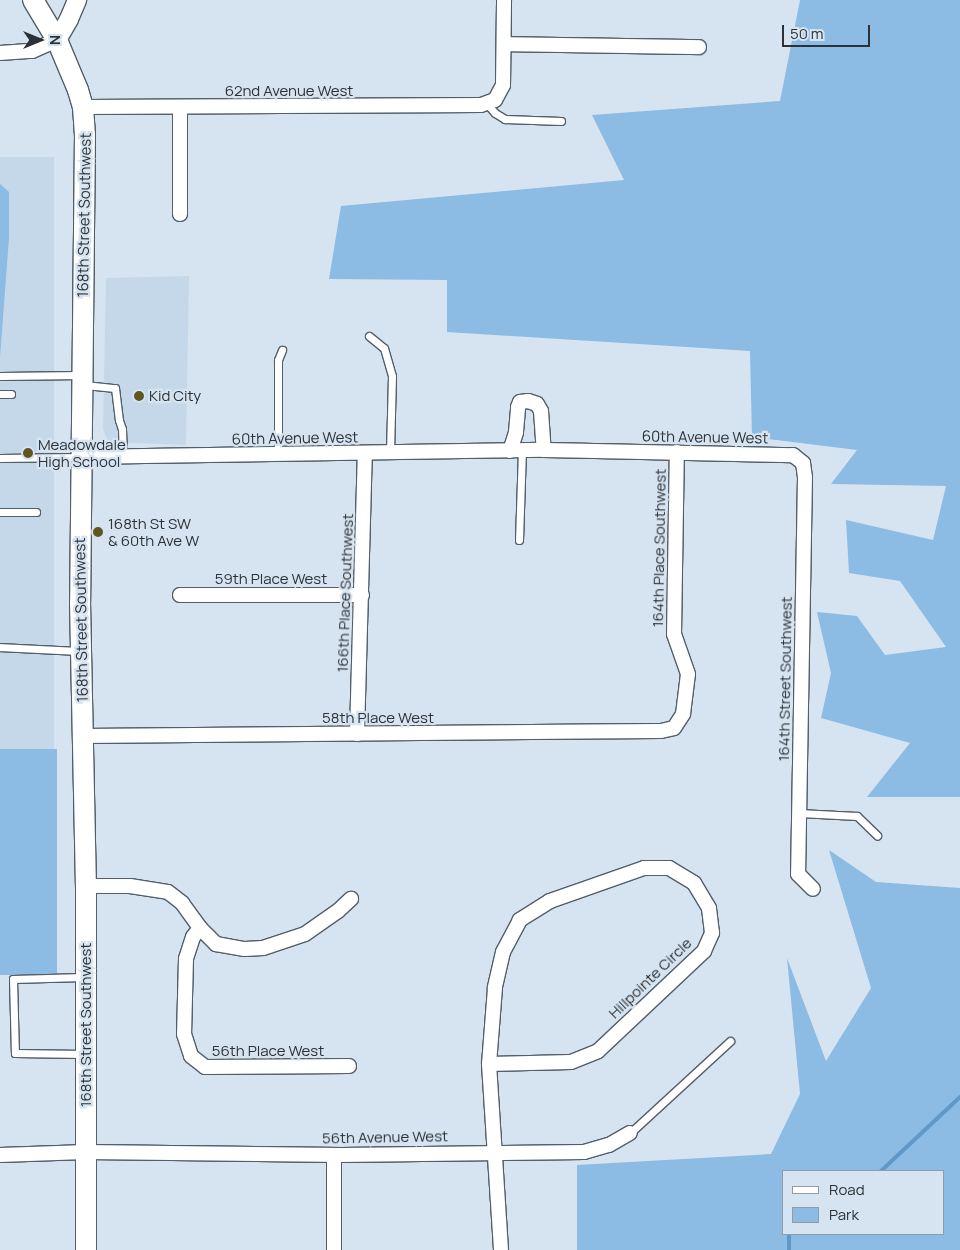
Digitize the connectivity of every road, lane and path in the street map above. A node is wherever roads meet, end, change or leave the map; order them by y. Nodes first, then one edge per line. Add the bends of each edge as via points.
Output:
1 (33, 0) edge
2 (77, 0) edge
3 (504, 0) edge
4 (57, 40) junction
5 (504, 44) junction
6 (699, 47) dead end
7 (0, 52) edge
8 (490, 101) junction
9 (83, 107) junction
10 (180, 108) junction
11 (561, 121) dead end
12 (180, 214) dead end
13 (369, 336) dead end
14 (282, 350) dead end
15 (0, 376) edge
16 (82, 380) junction
17 (0, 394) edge
18 (10, 394) dead end
19 (544, 450) junction
20 (516, 451) junction
21 (390, 452) junction
22 (677, 452) junction
23 (365, 453) junction
24 (278, 454) junction
25 (81, 457) junction
26 (123, 457) junction
27 (0, 458) edge
28 (803, 463) joint
29 (0, 512) edge
30 (36, 512) dead end
31 (520, 540) dead end
32 (180, 595) dead end
33 (362, 595) junction
34 (0, 647) edge
35 (80, 651) junction
36 (674, 728) joint
37 (357, 734) junction
38 (83, 736) junction
39 (799, 814) junction
40 (877, 834) dead end
41 (86, 886) junction
42 (813, 889) dead end
43 (351, 899) dead end
44 (200, 928) junction
45 (86, 977) junction
46 (730, 1041) dead end
47 (86, 1054) junction
48 (489, 1064) junction
49 (349, 1066) dead end
50 (630, 1132) joint
51 (86, 1152) junction
52 (494, 1152) junction
53 (0, 1155) edge
54 (334, 1155) junction
55 (86, 1250) edge
56 (334, 1250) edge
57 (501, 1250) edge

1 - 4 main road, 168th Street Southwest
2 - 4 street
3 - 5 street
4 - 7 street via 32,51
4 - 9 main road, 168th Street Southwest
5 - 6 street
5 - 8 street via 503,85
8 - 10 street, 62nd Avenue West via 481,105
8 - 11 lane via 494,113 505,119
9 - 10 street, 62nd Avenue West
9 - 16 main road, 168th Street Southwest
10 - 12 street
13 - 21 lane via 384,348 392,376
14 - 24 lane via 278,360
15 - 16 lane
16 - 25 main road, 168th Street Southwest
16 - 26 lane via 115,388
17 - 18 lane
19 - 20 street, 60th Avenue West
19 - 20 street via 541,411 537,404 528,400 520,402 518,407
19 - 22 street, 60th Avenue West
20 - 21 street, 60th Avenue West
20 - 31 lane
21 - 23 street, 60th Avenue West
22 - 28 street, 60th Avenue West via 793,454
22 - 36 street, 164th Place Southwest via 674,634 688,674 683,714
23 - 24 street, 60th Avenue West
23 - 33 street, 166th Place Southwest
24 - 26 street, 60th Avenue West
25 - 26 street, 60th Avenue West
25 - 27 lane
25 - 35 main road, 168th Street Southwest
28 - 39 street, 164th Street Southwest
29 - 30 lane
32 - 33 street, 59th Place West
33 - 37 street, 166th Place Southwest
34 - 35 lane
35 - 38 main road, 168th Street Southwest
36 - 37 street, 58th Place West via 662,731
37 - 38 street, 58th Place West
38 - 41 main road, 168th Street Southwest
39 - 40 lane via 857,816
39 - 42 street, 164th Street Southwest via 798,874
41 - 44 street via 130,886 168,892 182,903
41 - 45 main road, 168th Street Southwest
43 - 44 street via 305,934 264,948 244,949 216,944
44 - 49 street, 56th Place West via 193,937 186,959 184,1034 191,1056 204,1068
45 - 47 main road, 168th Street Southwest
45 - 47 lane via 13,979 15,1053
46 - 50 lane, 56th Avenue West
47 - 51 main road, 168th Street Southwest
48 - 48 street, Hillpointe Circle via 495,988 503,952 520,920 550,901 644,868 669,868 694,883 709,908 712,933 704,951 598,1051 571,1062
48 - 52 street, Hillpointe Circle
50 - 52 street, 56th Avenue West via 608,1145 584,1152
51 - 53 street, 56th Avenue West
51 - 54 street, 56th Avenue West
51 - 55 main road, 168th Street Southwest
52 - 54 street, 56th Avenue West
52 - 57 street, Hillpointe Circle
54 - 56 street

